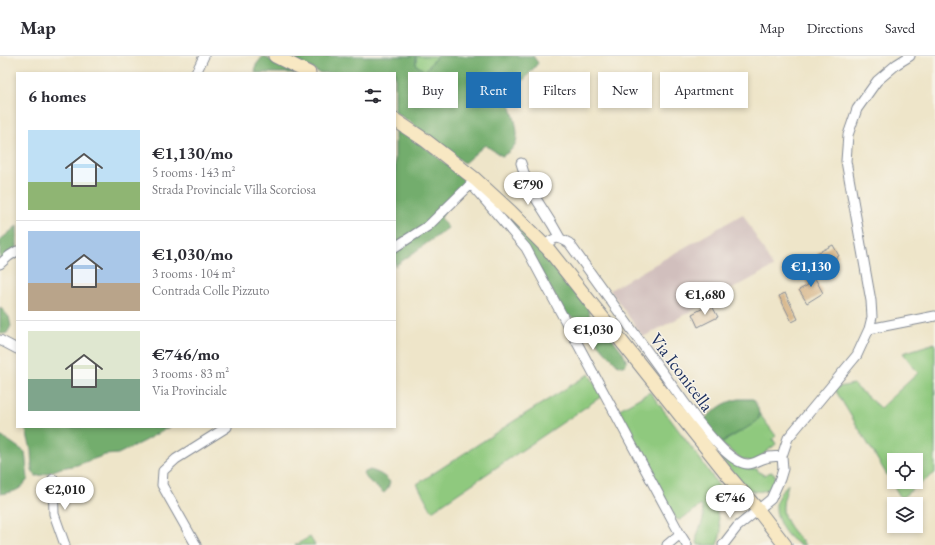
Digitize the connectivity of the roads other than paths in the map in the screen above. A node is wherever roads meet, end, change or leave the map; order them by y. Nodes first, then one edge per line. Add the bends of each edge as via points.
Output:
1 (204, 56) edge
2 (275, 56) edge
3 (910, 56) edge
4 (196, 72) edge
5 (307, 72) edge
6 (396, 121) edge
7 (521, 164) dead end
8 (473, 182) junction
9 (560, 238) junction
10 (545, 245) junction
11 (396, 246) edge
12 (16, 252) edge
13 (0, 264) edge
14 (935, 316) edge
15 (869, 329) junction
16 (0, 340) edge
17 (16, 348) edge
18 (225, 428) edge
19 (782, 456) junction
20 (53, 479) dead end
21 (758, 510) junction
22 (680, 534) junction
23 (65, 545) edge
24 (196, 545) edge
25 (667, 545) edge
26 (687, 545) edge
27 (723, 545) edge
28 (785, 545) edge

1 - 4 street
2 - 5 main road
3 - 15 street via 876,81 857,109 848,135 846,161 871,301 872,317
6 - 8 main road via 444,154
7 - 9 street, Via Iconicella via 528,186
8 - 10 main road via 511,212
8 - 11 street via 428,226
8 - 22 street via 526,248
9 - 10 street via 553,238
9 - 19 street, Via Iconicella via 569,243 648,354 717,444 730,456 747,464
10 - 21 main road via 726,474
12 - 13 street
14 - 15 street
15 - 19 street via 857,355 788,438
16 - 17 street
18 - 24 street via 176,459 163,471 162,484
19 - 21 street via 783,469 771,500
20 - 23 street via 54,514
21 - 27 street via 737,527
21 - 28 main road
22 - 25 street
22 - 26 street

